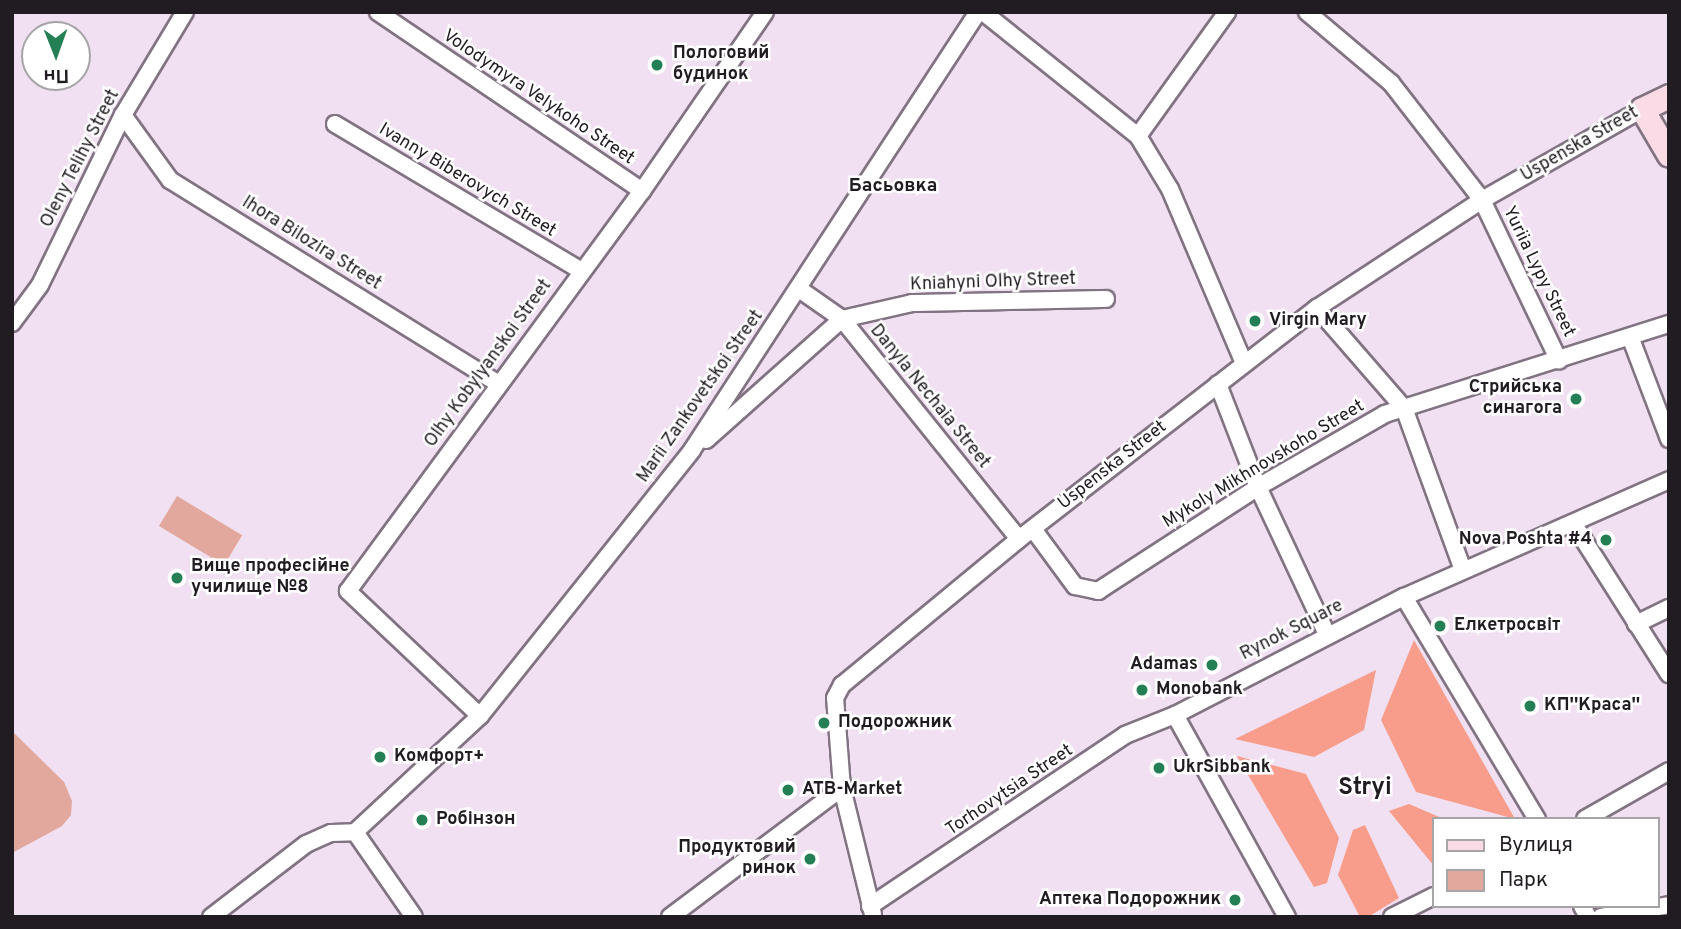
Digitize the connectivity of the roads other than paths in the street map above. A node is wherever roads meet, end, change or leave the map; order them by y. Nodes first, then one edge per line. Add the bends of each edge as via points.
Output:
1 (185, 12) edge
2 (378, 12) edge
3 (765, 12) edge
4 (981, 12) edge
5 (1227, 12) edge
6 (1307, 12) edge
7 (1669, 96) edge
8 (1642, 109) junction
9 (123, 115) junction
10 (335, 124) dead end
11 (1138, 136) junction
12 (1669, 155) edge
13 (642, 191) junction
14 (1482, 201) junction
15 (580, 270) junction
16 (799, 289) junction
17 (1106, 299) dead end
18 (1317, 308) junction
19 (842, 319) junction
20 (12, 323) edge
21 (1669, 324) edge
22 (1631, 339) junction
23 (1559, 361) junction
24 (1244, 363) junction
25 (499, 384) junction
26 (1218, 384) junction
27 (1404, 408) junction
28 (1669, 439) edge
29 (681, 463) junction
30 (1669, 481) edge
31 (1258, 487) junction
32 (1573, 523) junction
33 (1033, 529) junction
34 (1019, 539) junction
35 (1463, 570) junction
36 (1404, 597) junction
37 (1669, 608) edge
38 (1636, 624) junction
39 (1327, 634) junction
40 (1669, 674) edge
41 (1175, 715) junction
42 (480, 716) junction
43 (1669, 771) edge
44 (842, 788) junction
45 (1536, 817) edge
46 (1588, 817) edge
47 (355, 832) junction
48 (1432, 897) edge
49 (1652, 908) edge
50 (872, 912) edge
51 (211, 917) edge
52 (414, 917) edge
53 (670, 917) edge
54 (1287, 917) edge
55 (1392, 917) edge
56 (1601, 917) edge

1 - 9 street, Oleny Telihy Street
2 - 13 street, Volodymyra Velykoho Street
3 - 13 street, Olhy Kobylyanskoi Street
4 - 11 street
4 - 16 street, Marii Zankovetskoi Street
5 - 11 street
6 - 14 street, Yuriia Lypy Street via 1391,83
7 - 8 street, Uspenska Street
8 - 12 street
8 - 14 street, Uspenska Street
9 - 20 street, Oleny Telihy Street via 40,285
9 - 25 street, Ihora Bilozira Street via 170,180
10 - 15 street, Ivanny Biberovych Street
11 - 24 street via 1170,189
13 - 15 street, Olhy Kobylyanskoi Street
14 - 18 street, Uspenska Street
14 - 23 street, Yuriia Lypy Street
15 - 25 street, Olhy Kobylyanskoi Street
16 - 19 street, Danyla Nechaia Street
16 - 29 street, Marii Zankovetskoi Street
17 - 19 street, Kniahyni Olhy Street via 912,303
18 - 24 street, Uspenska Street
18 - 27 street
19 - 29 street
19 - 34 street, Danyla Nechaia Street
21 - 22 street, Mykoly Mikhnovskoho Street
22 - 23 street, Mykoly Mikhnovskoho Street
22 - 28 street
23 - 27 street, Mykoly Mikhnovskoho Street
24 - 26 street, Uspenska Street
25 - 42 street, Olhy Kobylyanskoi Street via 348,591
26 - 31 street
26 - 33 street, Uspenska Street
27 - 31 street, Mykoly Mikhnovskoho Street via 1385,414
27 - 35 street
29 - 42 street, Marii Zankovetskoi Street
30 - 32 street, Rynok Square
31 - 33 street, Mykoly Mikhnovskoho Street via 1098,592 1075,586
31 - 39 street
32 - 35 street, Rynok Square
32 - 38 street
33 - 34 street, Uspenska Street
34 - 44 street, Uspenska Street via 842,685 835,698
35 - 36 street, Rynok Square
36 - 39 street, Rynok Square
36 - 45 street
37 - 38 street
38 - 40 street
39 - 41 street, Rynok Square
41 - 50 street, Torhovytsia Street via 1125,735
41 - 54 street
42 - 47 street, Marii Zankovetskoi Street
43 - 46 street
44 - 50 street, Uspenska Street
44 - 53 street
47 - 51 street via 331,833 306,844
47 - 52 street
48 - 55 street
49 - 56 street

